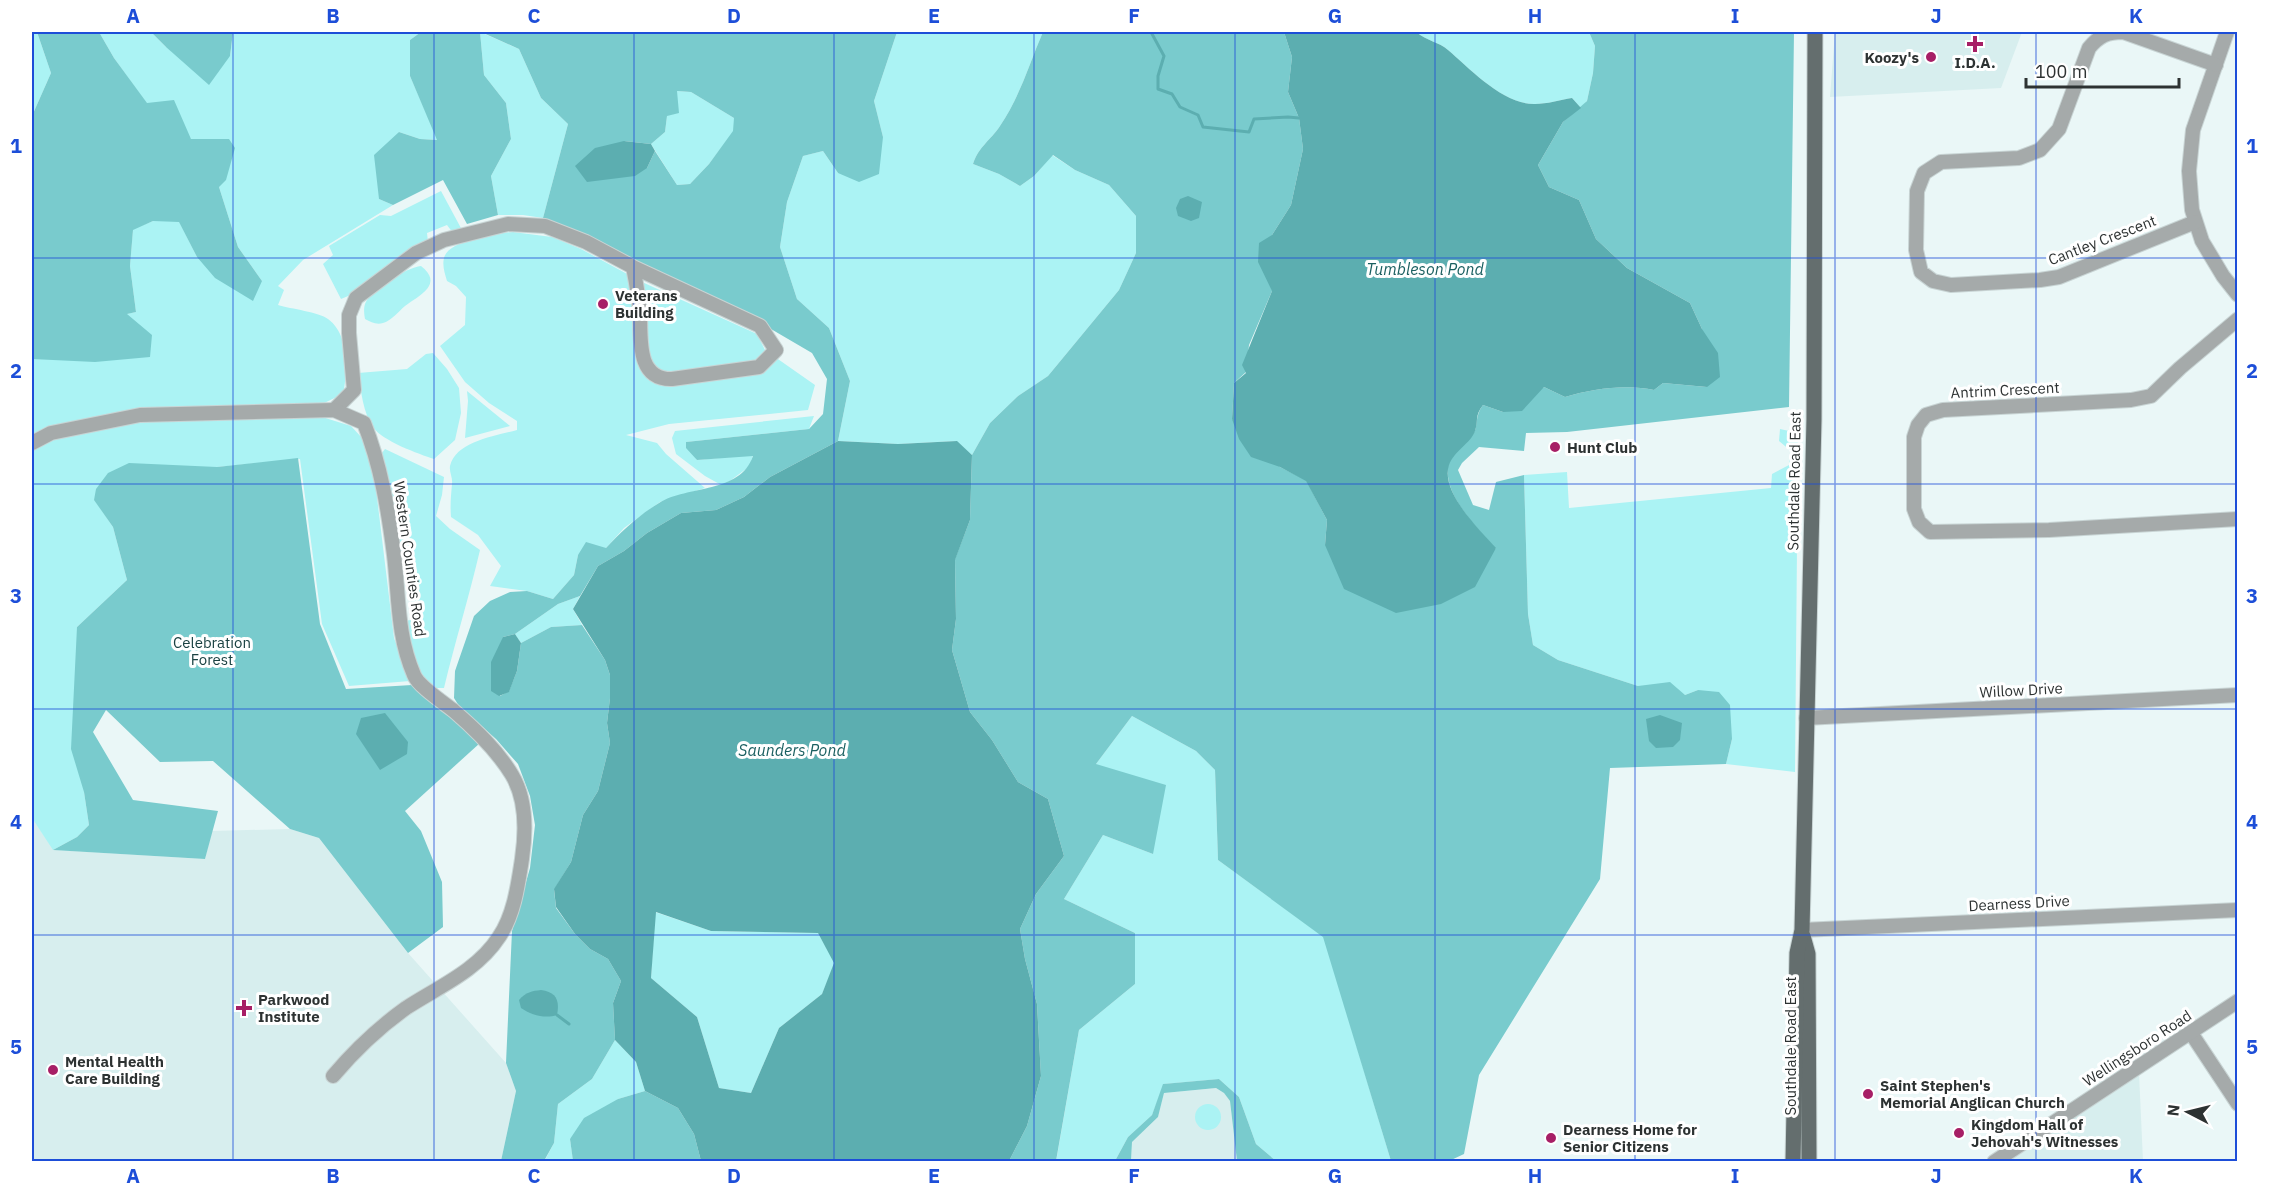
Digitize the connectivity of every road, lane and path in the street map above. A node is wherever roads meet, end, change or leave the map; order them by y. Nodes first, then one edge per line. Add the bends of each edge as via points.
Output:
1 (1815, 32) edge
2 (2227, 32) edge
3 (2216, 65) junction
4 (2195, 222) junction
5 (633, 267) junction
6 (2238, 295) edge
7 (2238, 319) edge
8 (334, 410) junction
9 (32, 442) edge
10 (2238, 519) edge
11 (2238, 695) edge
12 (1806, 718) junction
13 (2238, 910) edge
14 (1802, 930) junction
15 (2238, 1001) edge
16 (2191, 1033) junction
17 (333, 1076) dead end
18 (2238, 1104) edge
19 (1793, 1161) edge
20 (1809, 1161) edge
21 (1994, 1161) edge

1 - 12 main road, Southdale Road East via 1814,409
2 - 3 street
3 - 4 street via 2193,130 2189,171
3 - 4 street, Cantley Crescent via 2122,32 2098,38 2089,48 2060,129 2040,150 2019,158 1941,162 1924,173 1917,191 1916,250 1921,272 1933,281 1951,285 2040,280 2059,277
4 - 6 street via 2202,242
5 - 5 street via 760,326 776,350 759,367 658,378 648,370 642,356
5 - 8 street via 545,226 508,224 488,228 444,240 416,253 356,298 349,315 354,390
7 - 10 street, Antrim Crescent via 2151,396 1943,410 1926,416 1914,437 1914,509 1930,532 2049,530
8 - 9 street, Western Counties Road via 140,415 51,433
8 - 17 street, Western Counties Road via 364,423 376,453 394,556 399,628 415,678 487,741 513,776 520,795 525,842 518,883 499,938 476,964 377,1030
11 - 12 street, Willow Drive
12 - 14 main road, Southdale Road East
13 - 14 street, Dearness Drive
14 - 19 main road, Southdale Road East via 1797,953
14 - 20 main road, Southdale Road East via 1808,954
15 - 16 street, Wellingsboro Road
16 - 18 street
16 - 21 street, Wellingsboro Road

